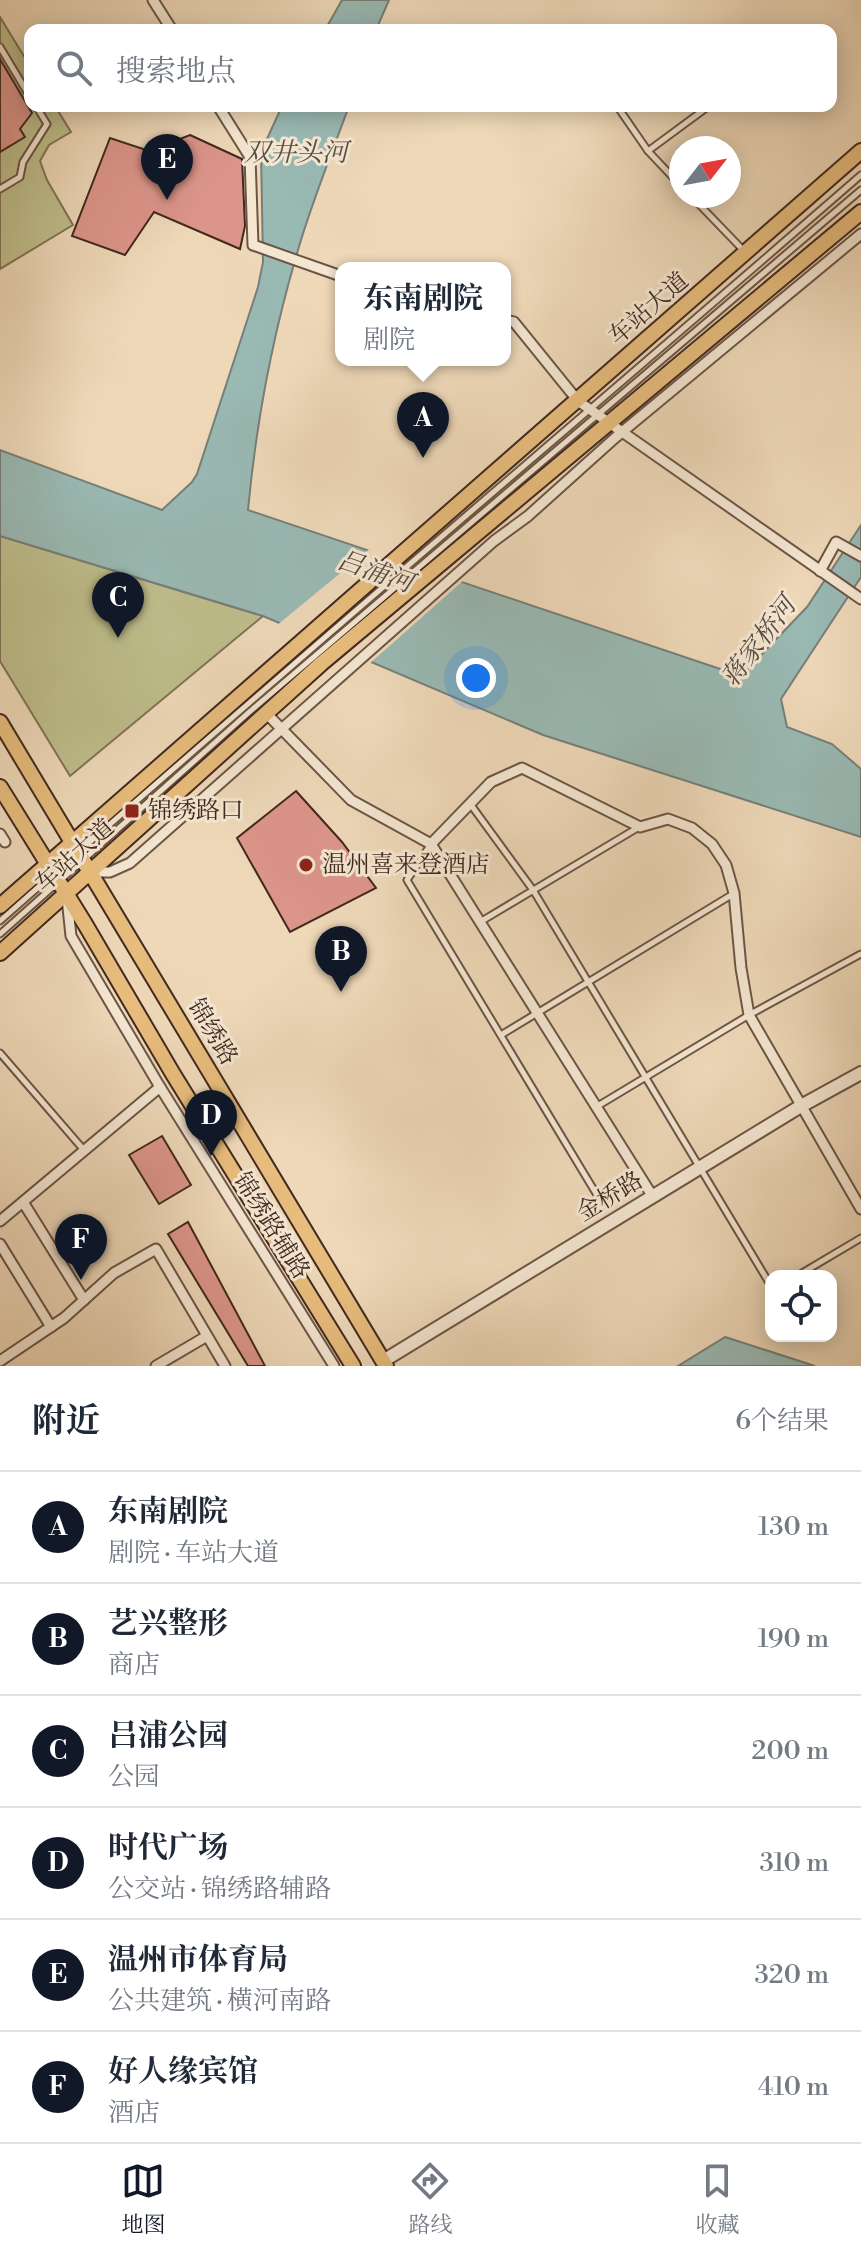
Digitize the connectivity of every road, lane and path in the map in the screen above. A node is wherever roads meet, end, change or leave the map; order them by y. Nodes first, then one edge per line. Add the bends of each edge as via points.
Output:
1 (153, 0) edge
2 (168, 24) edge
3 (0, 47) edge
4 (24, 87) edge
5 (40, 112) edge
6 (222, 112) edge
7 (621, 112) edge
8 (701, 112) edge
9 (648, 151) junction
10 (861, 151) edge
11 (669, 173) edge
12 (861, 175) edge
13 (0, 189) edge
14 (861, 190) edge
15 (702, 208) edge
16 (861, 212) edge
17 (861, 234) edge
18 (745, 253) junction
19 (335, 274) edge
20 (511, 321) edge
21 (593, 412) junction
22 (623, 432) junction
23 (861, 556) edge
24 (820, 571) junction
25 (861, 599) edge
26 (266, 713) junction
27 (0, 722) edge
28 (282, 730) junction
29 (0, 787) edge
30 (470, 804) junction
31 (640, 827) junction
32 (431, 844) junction
33 (80, 857) junction
34 (56, 878) junction
35 (533, 890) junction
36 (734, 893) junction
37 (0, 906) edge
38 (0, 921) edge
39 (480, 922) junction
40 (0, 934) edge
41 (0, 953) edge
42 (861, 954) edge
43 (589, 982) junction
44 (537, 1013) junction
45 (749, 1015) junction
46 (501, 1035) junction
47 (0, 1053) edge
48 (861, 1073) edge
49 (646, 1077) junction
50 (160, 1087) junction
51 (801, 1106) junction
52 (596, 1107) junction
53 (84, 1150) junction
54 (701, 1168) junction
55 (653, 1197) junction
56 (23, 1202) junction
57 (603, 1205) dead end
58 (861, 1209) edge
59 (0, 1221) edge
60 (861, 1238) edge
61 (0, 1244) edge
62 (807, 1270) edge
63 (765, 1276) edge
64 (84, 1300) junction
65 (51, 1327) junction
66 (207, 1336) junction
67 (0, 1361) edge
68 (384, 1364) edge
69 (156, 1366) edge
70 (225, 1366) edge
71 (334, 1366) edge
72 (353, 1366) edge

1 - 2 street
3 - 4 lane
5 - 13 lane via 47,124 23,162 20,177
6 - 19 street via 250,157 253,245
7 - 9 lane
8 - 9 lane
9 - 11 lane
10 - 18 main road, 车站大道
12 - 21 lane
14 - 21 lane
15 - 18 lane
16 - 21 main road, 车站大道
17 - 22 street
18 - 21 main road, 车站大道
20 - 21 street
21 - 22 street
21 - 26 main road, 车站大道 via 487,526
21 - 33 lane via 390,594
21 - 33 lane via 331,629
21 - 33 main road, 车站大道 via 466,499 287,656
22 - 24 street
22 - 28 street
23 - 24 street via 836,542
24 - 25 street
26 - 28 street
26 - 33 main road, 车站大道
27 - 33 main road, 锦绣路
28 - 32 street via 351,800
28 - 33 street via 125,867 110,872
29 - 34 main road
30 - 31 street via 491,782 522,768
30 - 32 street
30 - 35 lane
31 - 35 lane
31 - 36 street via 668,819 692,828 726,865
32 - 39 street
32 - 46 lane via 407,880
33 - 34 main road, 车站大道
33 - 34 main road, 车站大道
33 - 68 main road, 锦绣路
34 - 37 main road, 车站大道
34 - 38 lane
34 - 40 lane
34 - 41 main road, 车站大道
34 - 50 street, 锦绣路辅路 via 71,936
34 - 72 main road
35 - 39 lane
35 - 43 lane
36 - 43 lane
36 - 45 street
39 - 44 street
42 - 45 lane
43 - 44 lane
43 - 49 lane
44 - 46 lane
44 - 52 street
45 - 49 lane
45 - 51 street
46 - 57 lane
47 - 53 lane
48 - 51 street, 金桥路
49 - 52 lane
49 - 54 lane
50 - 53 street
50 - 71 street, 锦绣路辅路
51 - 54 street, 金桥路
51 - 58 street
52 - 55 street
53 - 56 street
54 - 55 street, 金桥路
54 - 63 lane
55 - 68 street, 金桥路
56 - 59 street
56 - 64 street
60 - 62 lane
61 - 65 street
64 - 65 street
64 - 66 street via 114,1273 156,1249
65 - 67 street
66 - 69 street
66 - 70 street

